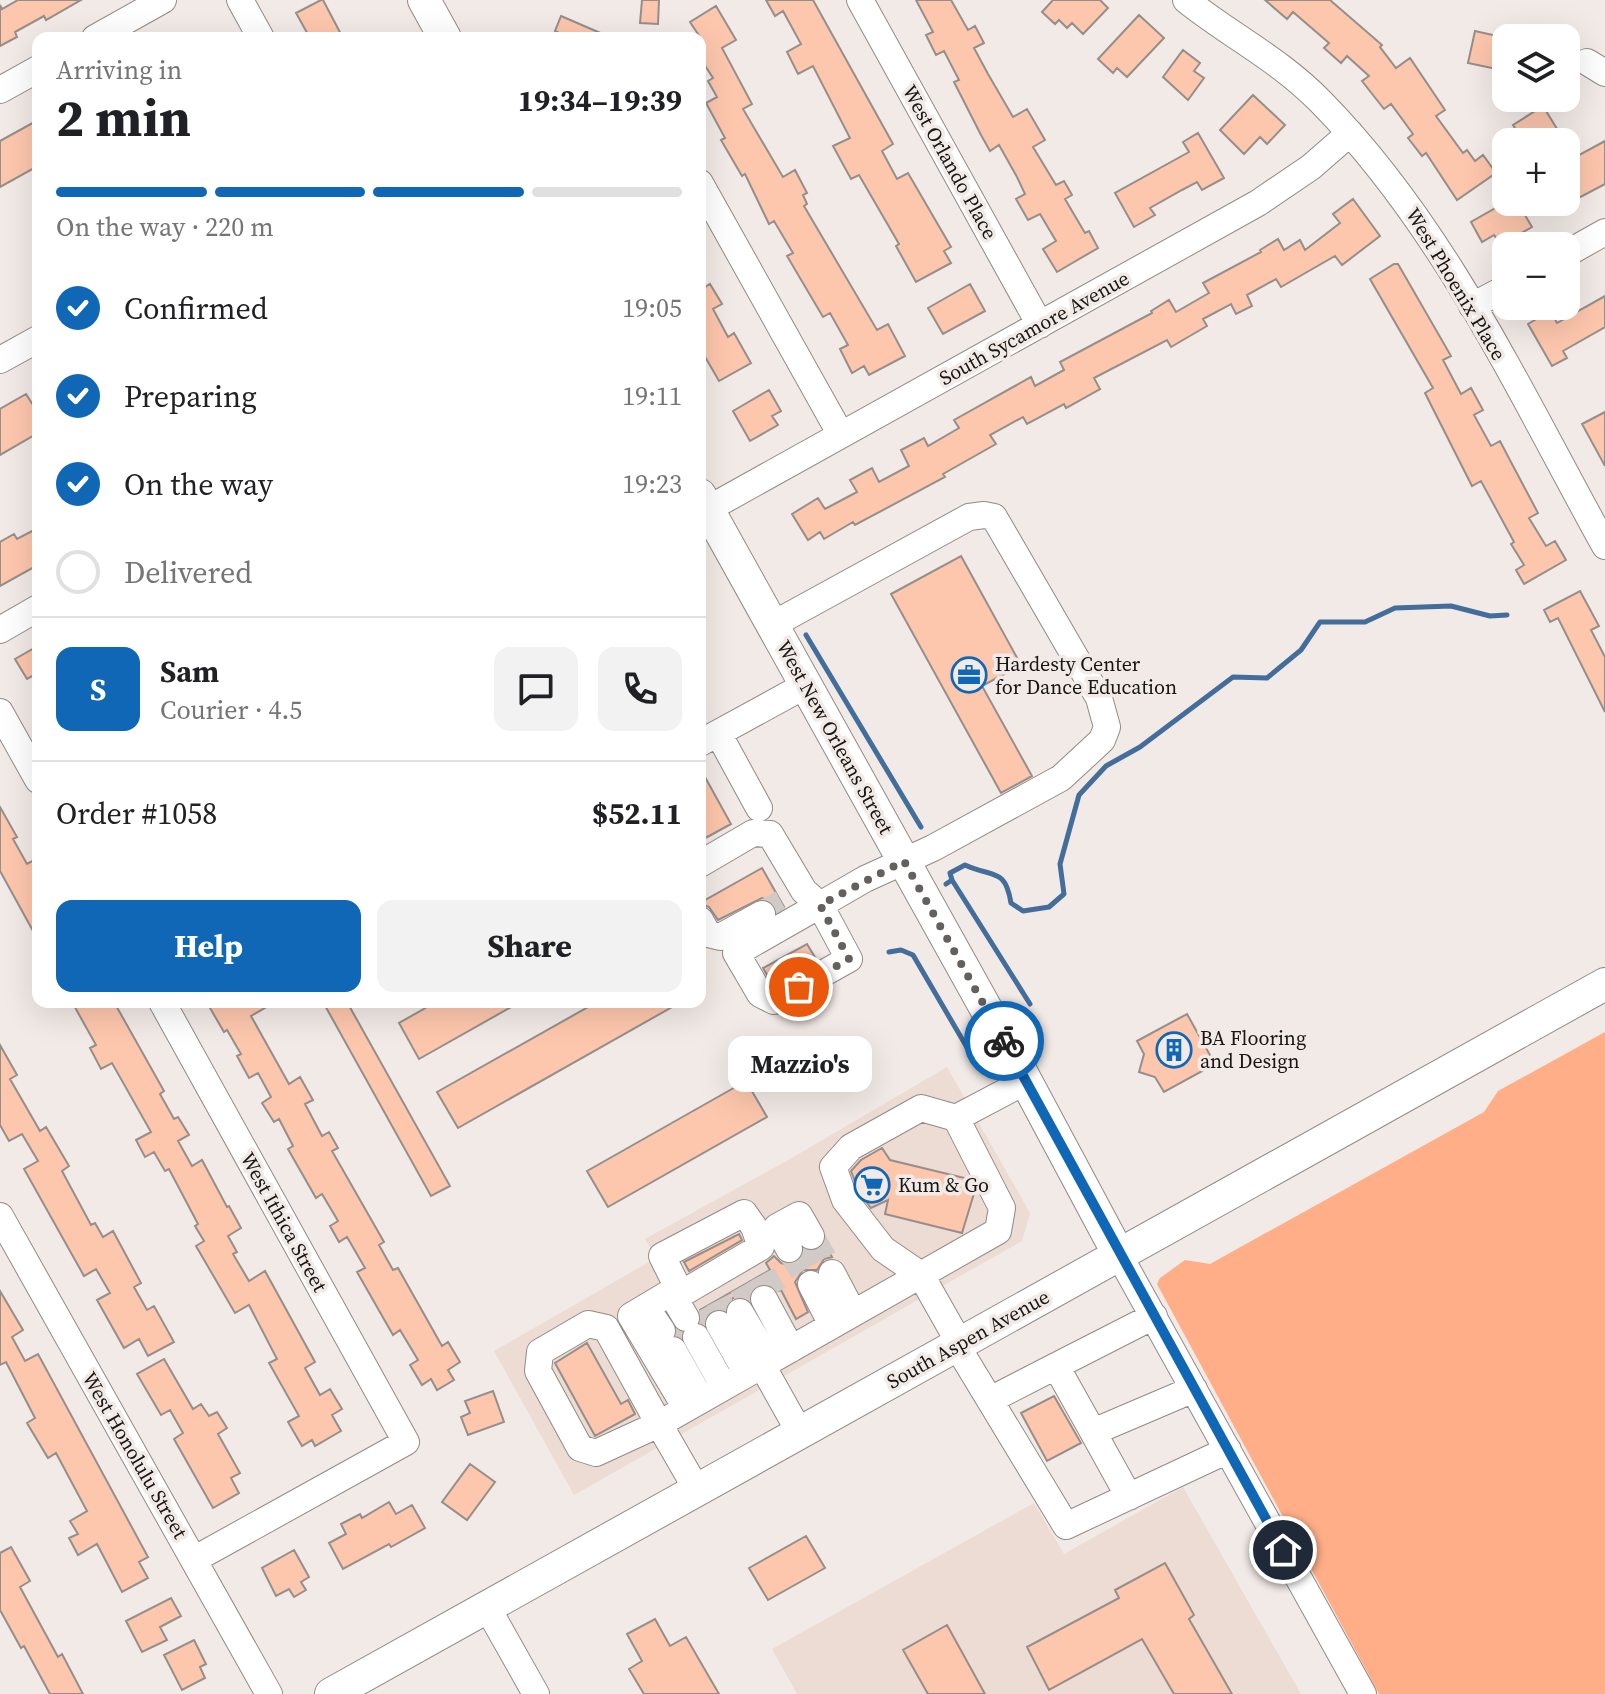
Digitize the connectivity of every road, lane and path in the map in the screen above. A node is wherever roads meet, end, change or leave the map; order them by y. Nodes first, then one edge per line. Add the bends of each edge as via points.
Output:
1 (163, 0) edge
2 (240, 0) edge
3 (424, 0) edge
4 (860, 0) edge
5 (1200, 4) edge
6 (106, 32) edge
7 (258, 32) edge
8 (442, 32) edge
9 (32, 72) edge
10 (0, 90) edge
11 (1350, 133) junction
12 (706, 194) edge
13 (1605, 232) edge
14 (1580, 246) edge
15 (1492, 295) edge
16 (1472, 306) junction
17 (1040, 325) junction
18 (32, 342) edge
19 (0, 360) edge
20 (841, 435) junction
21 (706, 501) edge
22 (706, 506) edge
23 (1596, 510) edge
24 (1605, 546) edge
25 (32, 611) edge
26 (772, 625) junction
27 (0, 630) edge
28 (806, 685) junction
29 (0, 712) edge
30 (709, 738) edge
31 (32, 769) edge
32 (759, 808) dead end
33 (706, 860) edge
34 (904, 861) junction
35 (792, 903) junction
36 (706, 930) edge
37 (1605, 984) edge
38 (165, 1008) edge
39 (1026, 1081) junction
40 (956, 1118) junction
41 (0, 1216) edge
42 (754, 1227) junction
43 (798, 1237) tunnel mouth
44 (1119, 1255) junction
45 (921, 1275) junction
46 (822, 1278) tunnel mouth
47 (712, 1301) junction
48 (1154, 1316) junction
49 (843, 1319) junction
50 (958, 1345) junction
51 (1056, 1366) junction
52 (747, 1373) junction
53 (1194, 1389) junction
54 (990, 1400) junction
55 (659, 1424) junction
56 (1093, 1432) junction
57 (800, 1433) junction
58 (1228, 1450) junction
59 (697, 1490) junction
60 (1129, 1497) junction
61 (195, 1559) junction
62 (487, 1607) junction
63 (269, 1694) edge
64 (331, 1694) edge
65 (536, 1694) edge
66 (1363, 1694) edge

1 - 6 street
2 - 7 street
3 - 8 main road
4 - 17 street, West Orlando Place
5 - 11 street, West Phoenix Place via 1295,77
9 - 10 street
11 - 16 street, West Phoenix Place via 1424,226
11 - 17 street, South Sycamore Avenue via 1258,203
12 - 20 street
13 - 14 street
15 - 16 street
16 - 23 street, West Phoenix Place
17 - 20 street, South Sycamore Avenue
18 - 19 street
20 - 21 street, South Sycamore Avenue
22 - 26 main road, West New Orleans Street
23 - 24 street, West Phoenix Place
25 - 27 street
26 - 28 main road, West New Orleans Street
26 - 34 street via 969,517 994,517 1099,698 1107,727 1102,740 1061,778
28 - 30 street
28 - 34 main road, West New Orleans Street
29 - 31 street
30 - 32 street
33 - 35 street via 753,833 770,834
34 - 35 street
34 - 39 main road, West New Orleans Street
35 - 35 street via 736,953 760,994 774,1001 849,959
35 - 36 street via 720,937
37 - 44 main road, South Aspen Avenue
38 - 61 street, West Ithica Street via 406,1442
39 - 40 street
39 - 44 main road, West New Orleans Street
40 - 45 street via 1002,1208 998,1231
40 - 45 street via 921,1108 851,1147 833,1167 845,1200 883,1249
41 - 61 street, West Honolulu Street
42 - 43 street via 775,1212
42 - 47 street via 761,1247
42 - 47 street via 744,1213 662,1256
44 - 48 street, West New Orleans Street
44 - 50 main road, South Aspen Avenue
45 - 49 street
45 - 50 street
46 - 49 street
47 - 52 street
47 - 52 street
47 - 52 street
47 - 52 street
47 - 52 street via 631,1316
48 - 51 street
48 - 53 street, West New Orleans Street
49 - 52 street
50 - 54 street
50 - 57 main road, South Aspen Avenue
51 - 54 street
51 - 56 street
52 - 55 street
52 - 57 street
53 - 56 street
53 - 58 street, West New Orleans Street
54 - 60 street via 1066,1526
55 - 55 street via 596,1453 580,1448 538,1371 540,1352 588,1324 606,1328
55 - 59 street
56 - 60 street
57 - 59 main road, South Aspen Avenue
58 - 60 street
58 - 66 street, West New Orleans Street
59 - 62 main road, South Aspen Avenue
61 - 63 street, West Honolulu Street
62 - 64 main road, South Aspen Avenue
62 - 65 street

